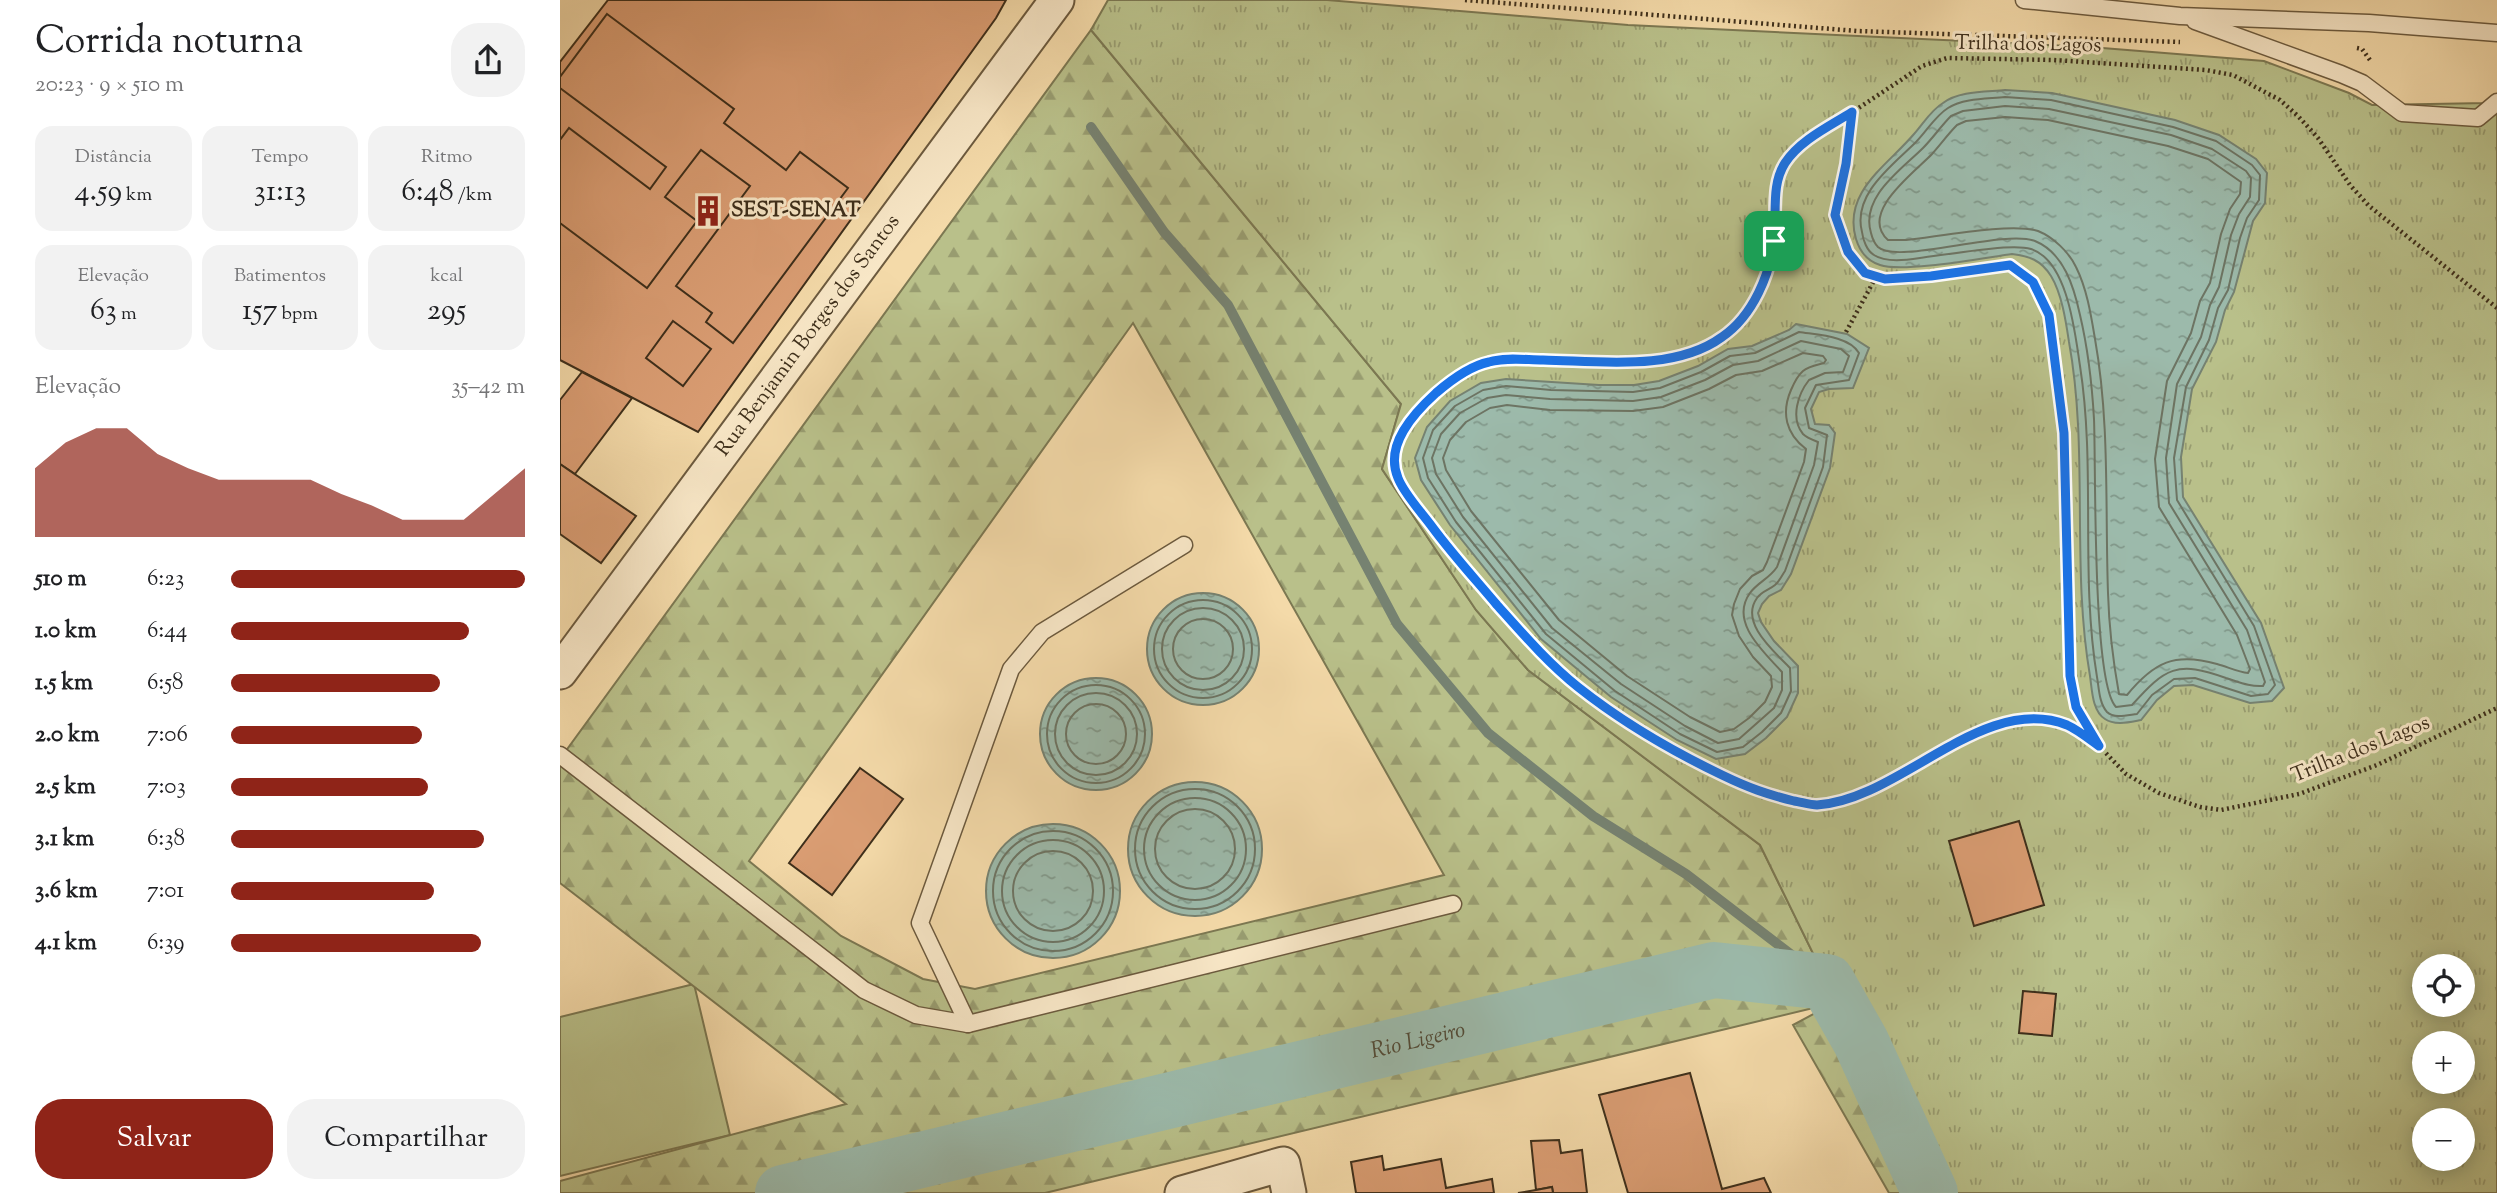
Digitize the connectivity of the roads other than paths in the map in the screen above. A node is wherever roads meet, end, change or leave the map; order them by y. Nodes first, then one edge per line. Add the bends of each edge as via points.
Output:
1 (1057, 0) edge
2 (2024, 0) edge
3 (2180, 16) junction
4 (2497, 33) edge
5 (2497, 102) edge
6 (1184, 545) dead end
7 (560, 673) edge
8 (560, 755) edge
9 (1453, 904) dead end
10 (968, 1024) junction
11 (1286, 1179) edge
12 (1182, 1193) edge

1 - 7 street, Rua Benjamin Borges dos Santos
2 - 3 lane
3 - 4 lane
3 - 5 lane via 2362,83 2402,113 2478,118
6 - 10 lane via 1042,632 1011,669 920,923
8 - 10 lane via 864,990 916,1015
9 - 10 lane
11 - 12 street

